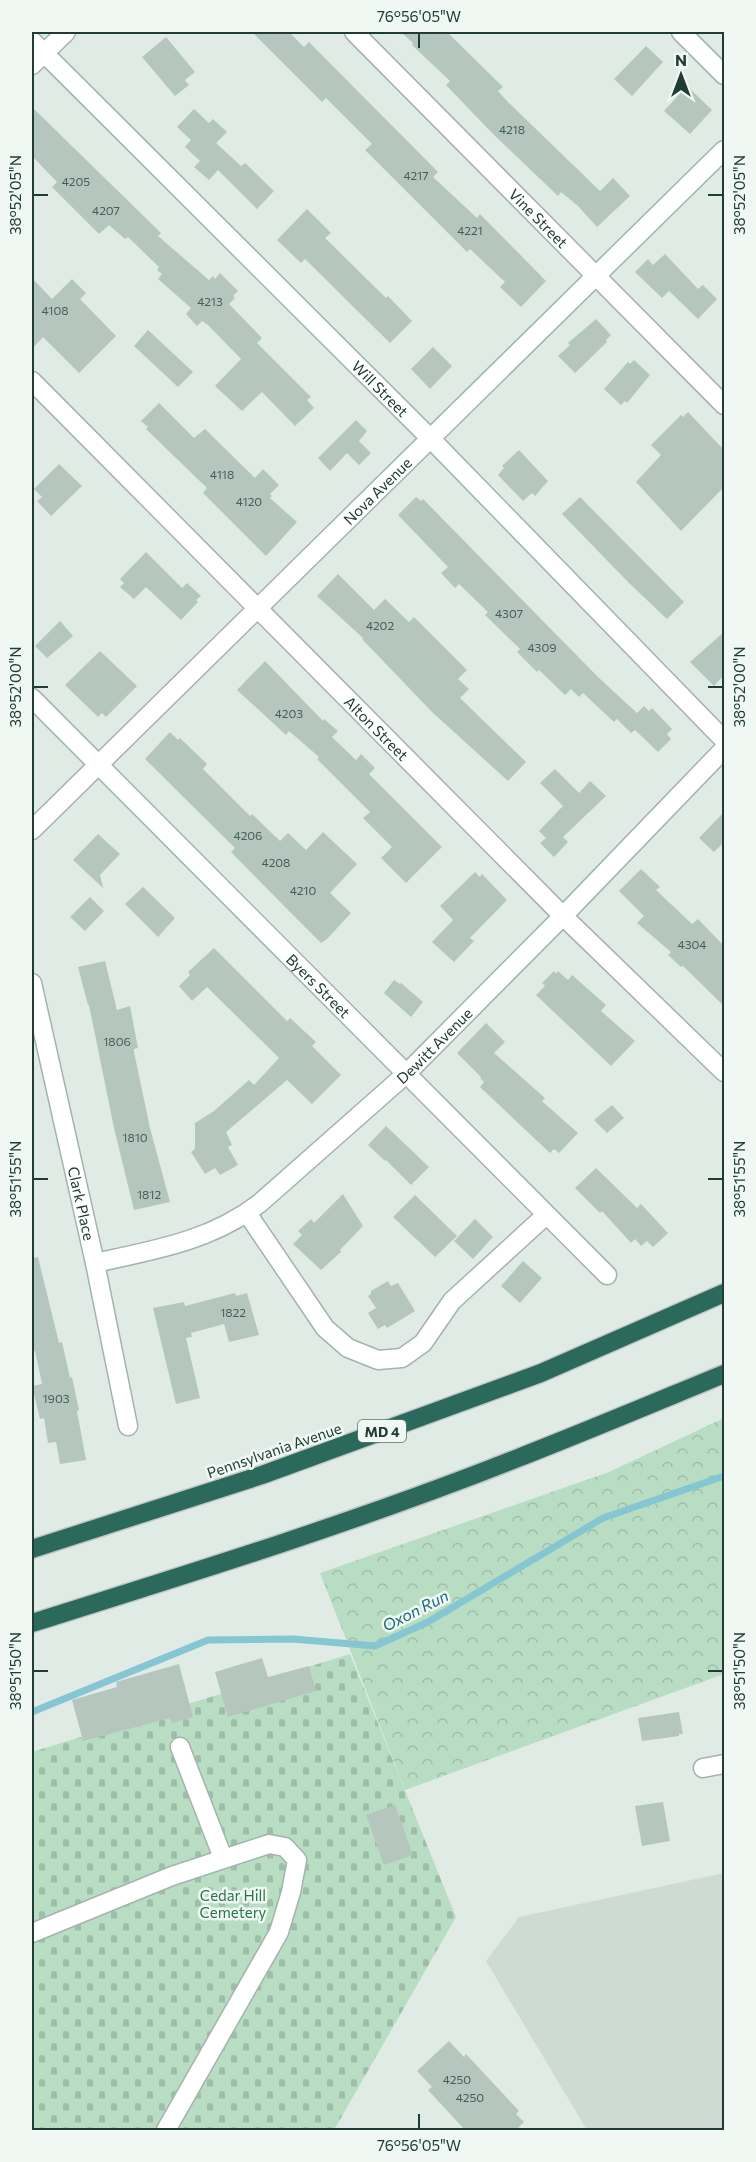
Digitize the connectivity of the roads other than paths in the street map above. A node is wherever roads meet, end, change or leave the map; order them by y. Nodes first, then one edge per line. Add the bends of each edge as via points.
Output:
1 (66, 32) edge
2 (354, 32) edge
3 (681, 32) edge
4 (36, 53) edge
5 (724, 75) edge
6 (724, 150) edge
7 (596, 276) junction
8 (32, 381) edge
9 (724, 405) edge
10 (430, 438) junction
11 (257, 609) junction
12 (32, 698) edge
13 (724, 740) edge
14 (724, 749) edge
15 (98, 765) junction
16 (32, 830) edge
17 (563, 916) junction
18 (32, 983) edge
19 (724, 1072) edge
20 (406, 1074) junction
21 (247, 1213) junction
22 (546, 1215) junction
23 (95, 1263) junction
24 (607, 1275) dead end
25 (724, 1284) edge
26 (724, 1293) edge
27 (672, 1316) junction
28 (724, 1374) edge
29 (128, 1426) dead end
30 (32, 1549) edge
31 (32, 1623) edge
32 (180, 1747) dead end
33 (724, 1764) edge
34 (703, 1768) dead end
35 (223, 1858) junction
36 (32, 1934) edge
37 (166, 2130) edge

1 - 4 street
2 - 7 street, Vine Street
3 - 5 street
4 - 10 street, Will Street
6 - 7 street, Nova Avenue
7 - 9 street, Vine Street
7 - 10 street, Nova Avenue
8 - 11 street, Alton Street
10 - 11 street, Nova Avenue
10 - 13 street, Will Street
11 - 15 street, Nova Avenue
11 - 17 street, Alton Street
12 - 15 street, Byers Street
14 - 17 street, Dewitt Avenue
15 - 16 street, Nova Avenue
15 - 20 street, Byers Street
17 - 19 street, Alton Street
17 - 20 street, Dewitt Avenue
18 - 23 street, Clark Place
20 - 21 street, Dewitt Avenue
20 - 22 street, Byers Street
21 - 22 street via 325,1328 348,1348 378,1360 402,1358 423,1343 452,1301
21 - 23 street, Dewitt Avenue via 200,1238
22 - 24 street, Byers Street
23 - 29 street, Clark Place
25 - 27 highway
26 - 27 highway, Pennsylvania Avenue / MD 4
27 - 30 highway, Pennsylvania Avenue / MD 4 via 541,1373 273,1471
28 - 31 highway via 400,1502
32 - 35 street
33 - 34 street
35 - 36 street
35 - 37 street via 269,1844 285,1847 297,1860 279,1932

